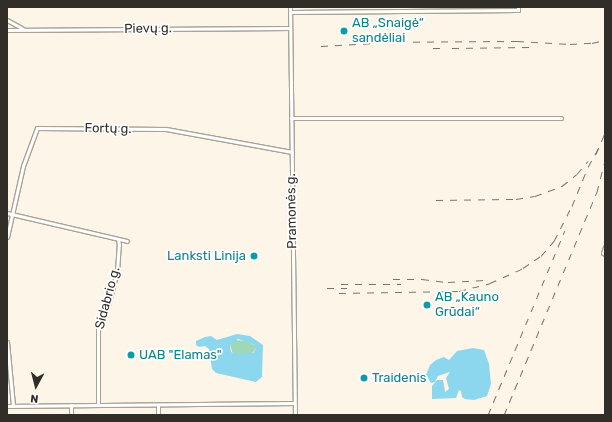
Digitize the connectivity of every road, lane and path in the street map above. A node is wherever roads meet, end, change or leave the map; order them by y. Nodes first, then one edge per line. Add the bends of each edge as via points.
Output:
1 (290, 7) edge
2 (518, 7) edge
3 (290, 12) junction
4 (7, 20) edge
5 (290, 28) junction
6 (7, 30) edge
7 (24, 30) junction
8 (291, 118) junction
9 (561, 118) dead end
10 (292, 152) junction
11 (7, 213) edge
12 (12, 214) junction
13 (7, 237) edge
14 (118, 239) junction
15 (127, 241) dead end
16 (605, 247) edge
17 (605, 254) edge
18 (7, 342) edge
19 (294, 403) junction
20 (98, 405) junction
21 (158, 405) junction
22 (7, 406) edge
23 (13, 406) junction
24 (71, 406) junction
25 (71, 415) edge
26 (158, 415) edge
27 (295, 415) edge

1 - 3 street, Pramonės g.
2 - 3 street via 518,10
3 - 5 street, Pramonės g.
4 - 7 street
5 - 7 street, Pievų g.
5 - 8 street, Pramonės g.
6 - 7 street, Pievų g.
8 - 9 street
8 - 10 street, Pramonės g.
10 - 12 street, Fortų g. via 166,129 37,128 23,166
10 - 19 street, Pramonės g.
11 - 12 street
12 - 13 street, Fortų g.
12 - 14 street
14 - 15 street
14 - 20 street, Sidabrio g. via 117,271 108,305 98,325
16 - 17 street via 602,253
18 - 23 street
19 - 21 street
19 - 27 street, Pramonės g.
20 - 21 street
20 - 24 street
21 - 26 street
22 - 23 street
23 - 24 street
24 - 25 street

